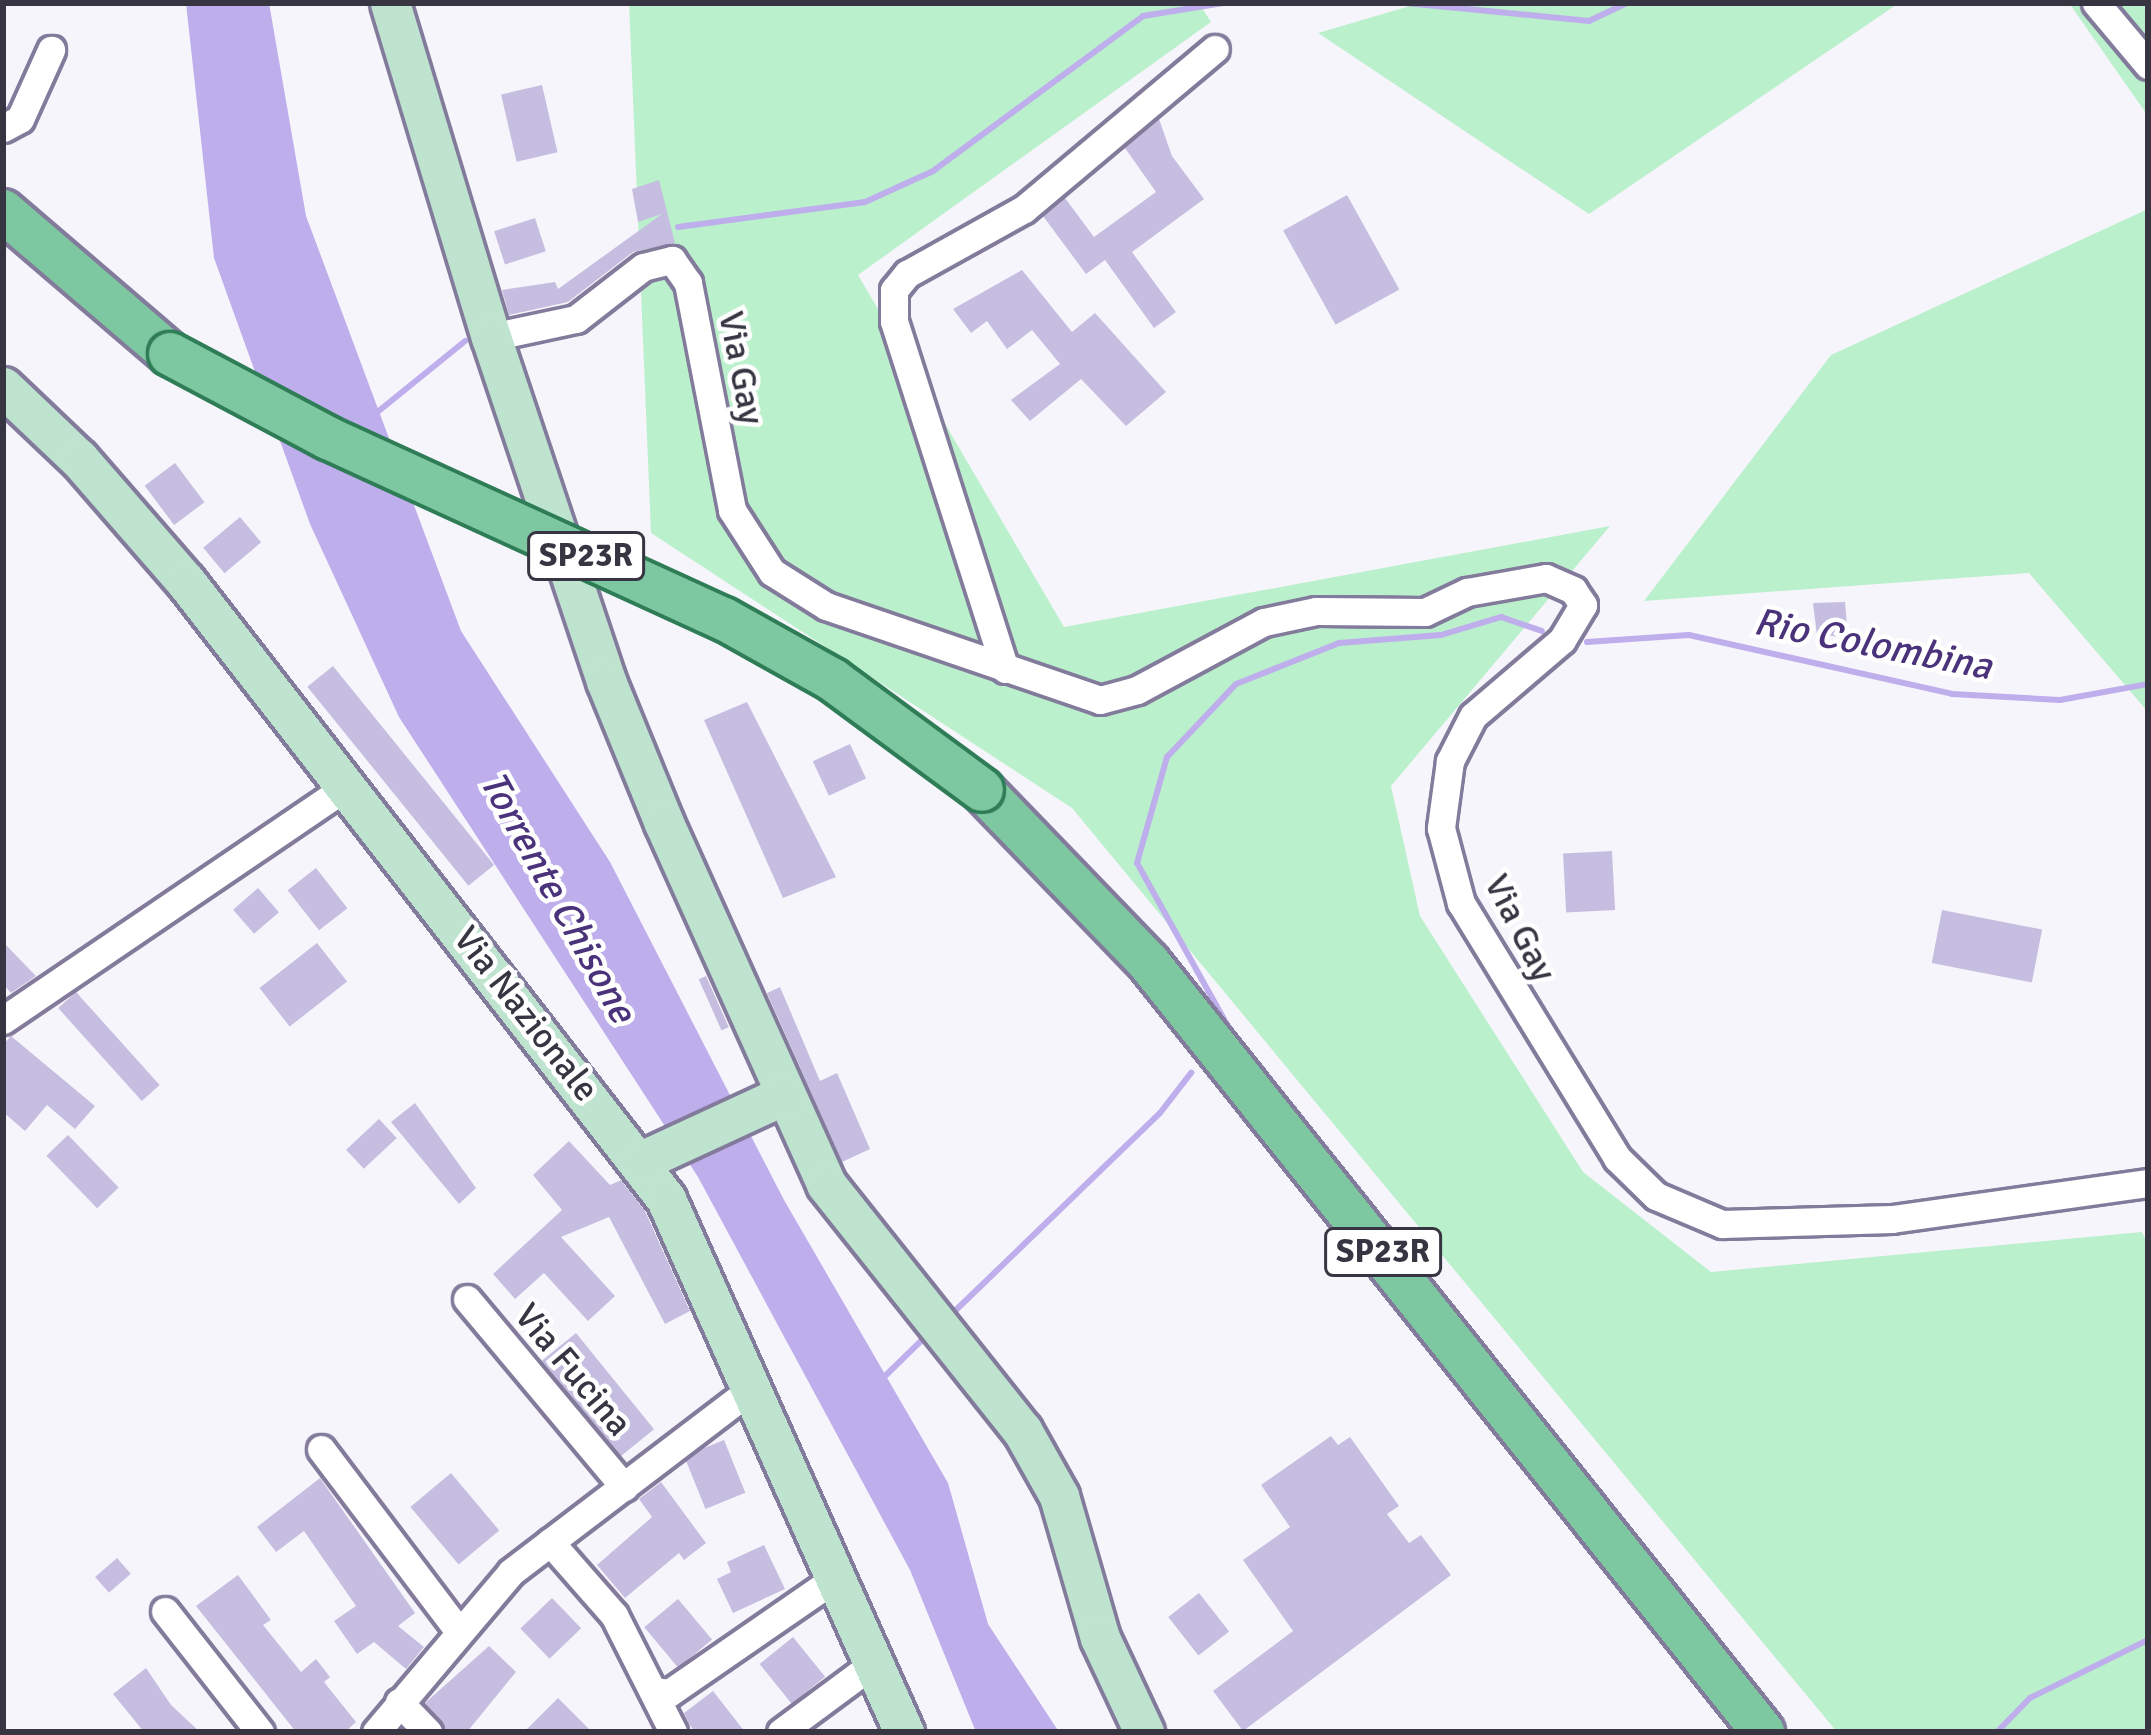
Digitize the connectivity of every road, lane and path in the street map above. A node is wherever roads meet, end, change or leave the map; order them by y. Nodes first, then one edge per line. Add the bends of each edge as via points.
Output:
1 (390, 3) edge
2 (2096, 3) edge
3 (1215, 49) dead end
4 (51, 50) dead end
5 (2148, 65) edge
6 (3, 128) edge
7 (3, 211) edge
8 (3, 237) edge
9 (112, 310) junction
10 (491, 337) junction
11 (3, 387) edge
12 (1005, 669) junction
13 (347, 786) junction
14 (3, 1021) edge
15 (784, 1095) junction
16 (640, 1161) junction
17 (2148, 1183) edge
18 (467, 1299) dead end
19 (754, 1387) junction
20 (321, 1449) dead end
21 (624, 1487) junction
22 (550, 1543) junction
23 (836, 1577) junction
24 (165, 1611) dead end
25 (457, 1629) junction
26 (873, 1664) junction
27 (655, 1691) junction
28 (399, 1702) junction
29 (260, 1732) edge
30 (376, 1732) edge
31 (428, 1732) edge
32 (673, 1732) edge
33 (781, 1732) edge
34 (904, 1732) edge
35 (1144, 1732) edge
36 (1763, 1732) edge

1 - 10 street
2 - 5 street
3 - 12 street via 1024,209 907,274 894,290 894,321
4 - 6 street via 20,119
7 - 9 main road, SP23R
8 - 9 main road via 67,292
9 - 36 main road, SP23R, bridge via 170,354 328,438 724,619 833,680 982,790 1149,963
10 - 12 street, Via Gay via 576,319 643,267 671,260 688,283 732,510 754,550 772,572 826,606
10 - 15 street via 623,725
11 - 13 street, Via Nazionale via 79,459 186,582
12 - 17 street, Via Gay via 1100,700 1136,690 1264,622 1316,611 1424,612 1467,592 1546,578 1582,605 1562,640 1473,716 1450,761 1441,828 1461,903 1617,1158 1656,1196 1722,1224 1892,1219
13 - 14 street
13 - 16 street, Via Nazionale
15 - 16 street
15 - 35 street via 853,1221 1022,1430 1059,1496 1100,1638
16 - 19 street, Via Nazionale via 693,1247
18 - 21 street, Via Fucina
19 - 21 street, Via Fucina
19 - 23 street, Via Nazionale
20 - 25 street
21 - 22 street, Via Fucina
22 - 25 street, Via Fucina
22 - 27 street via 614,1615
23 - 26 street, Via Nazionale
23 - 27 street via 669,1693
24 - 29 street
25 - 28 street, Via Fucina
26 - 33 street
26 - 34 street, Via Nazionale
27 - 32 street
28 - 30 street, Via Fucina
28 - 31 street

